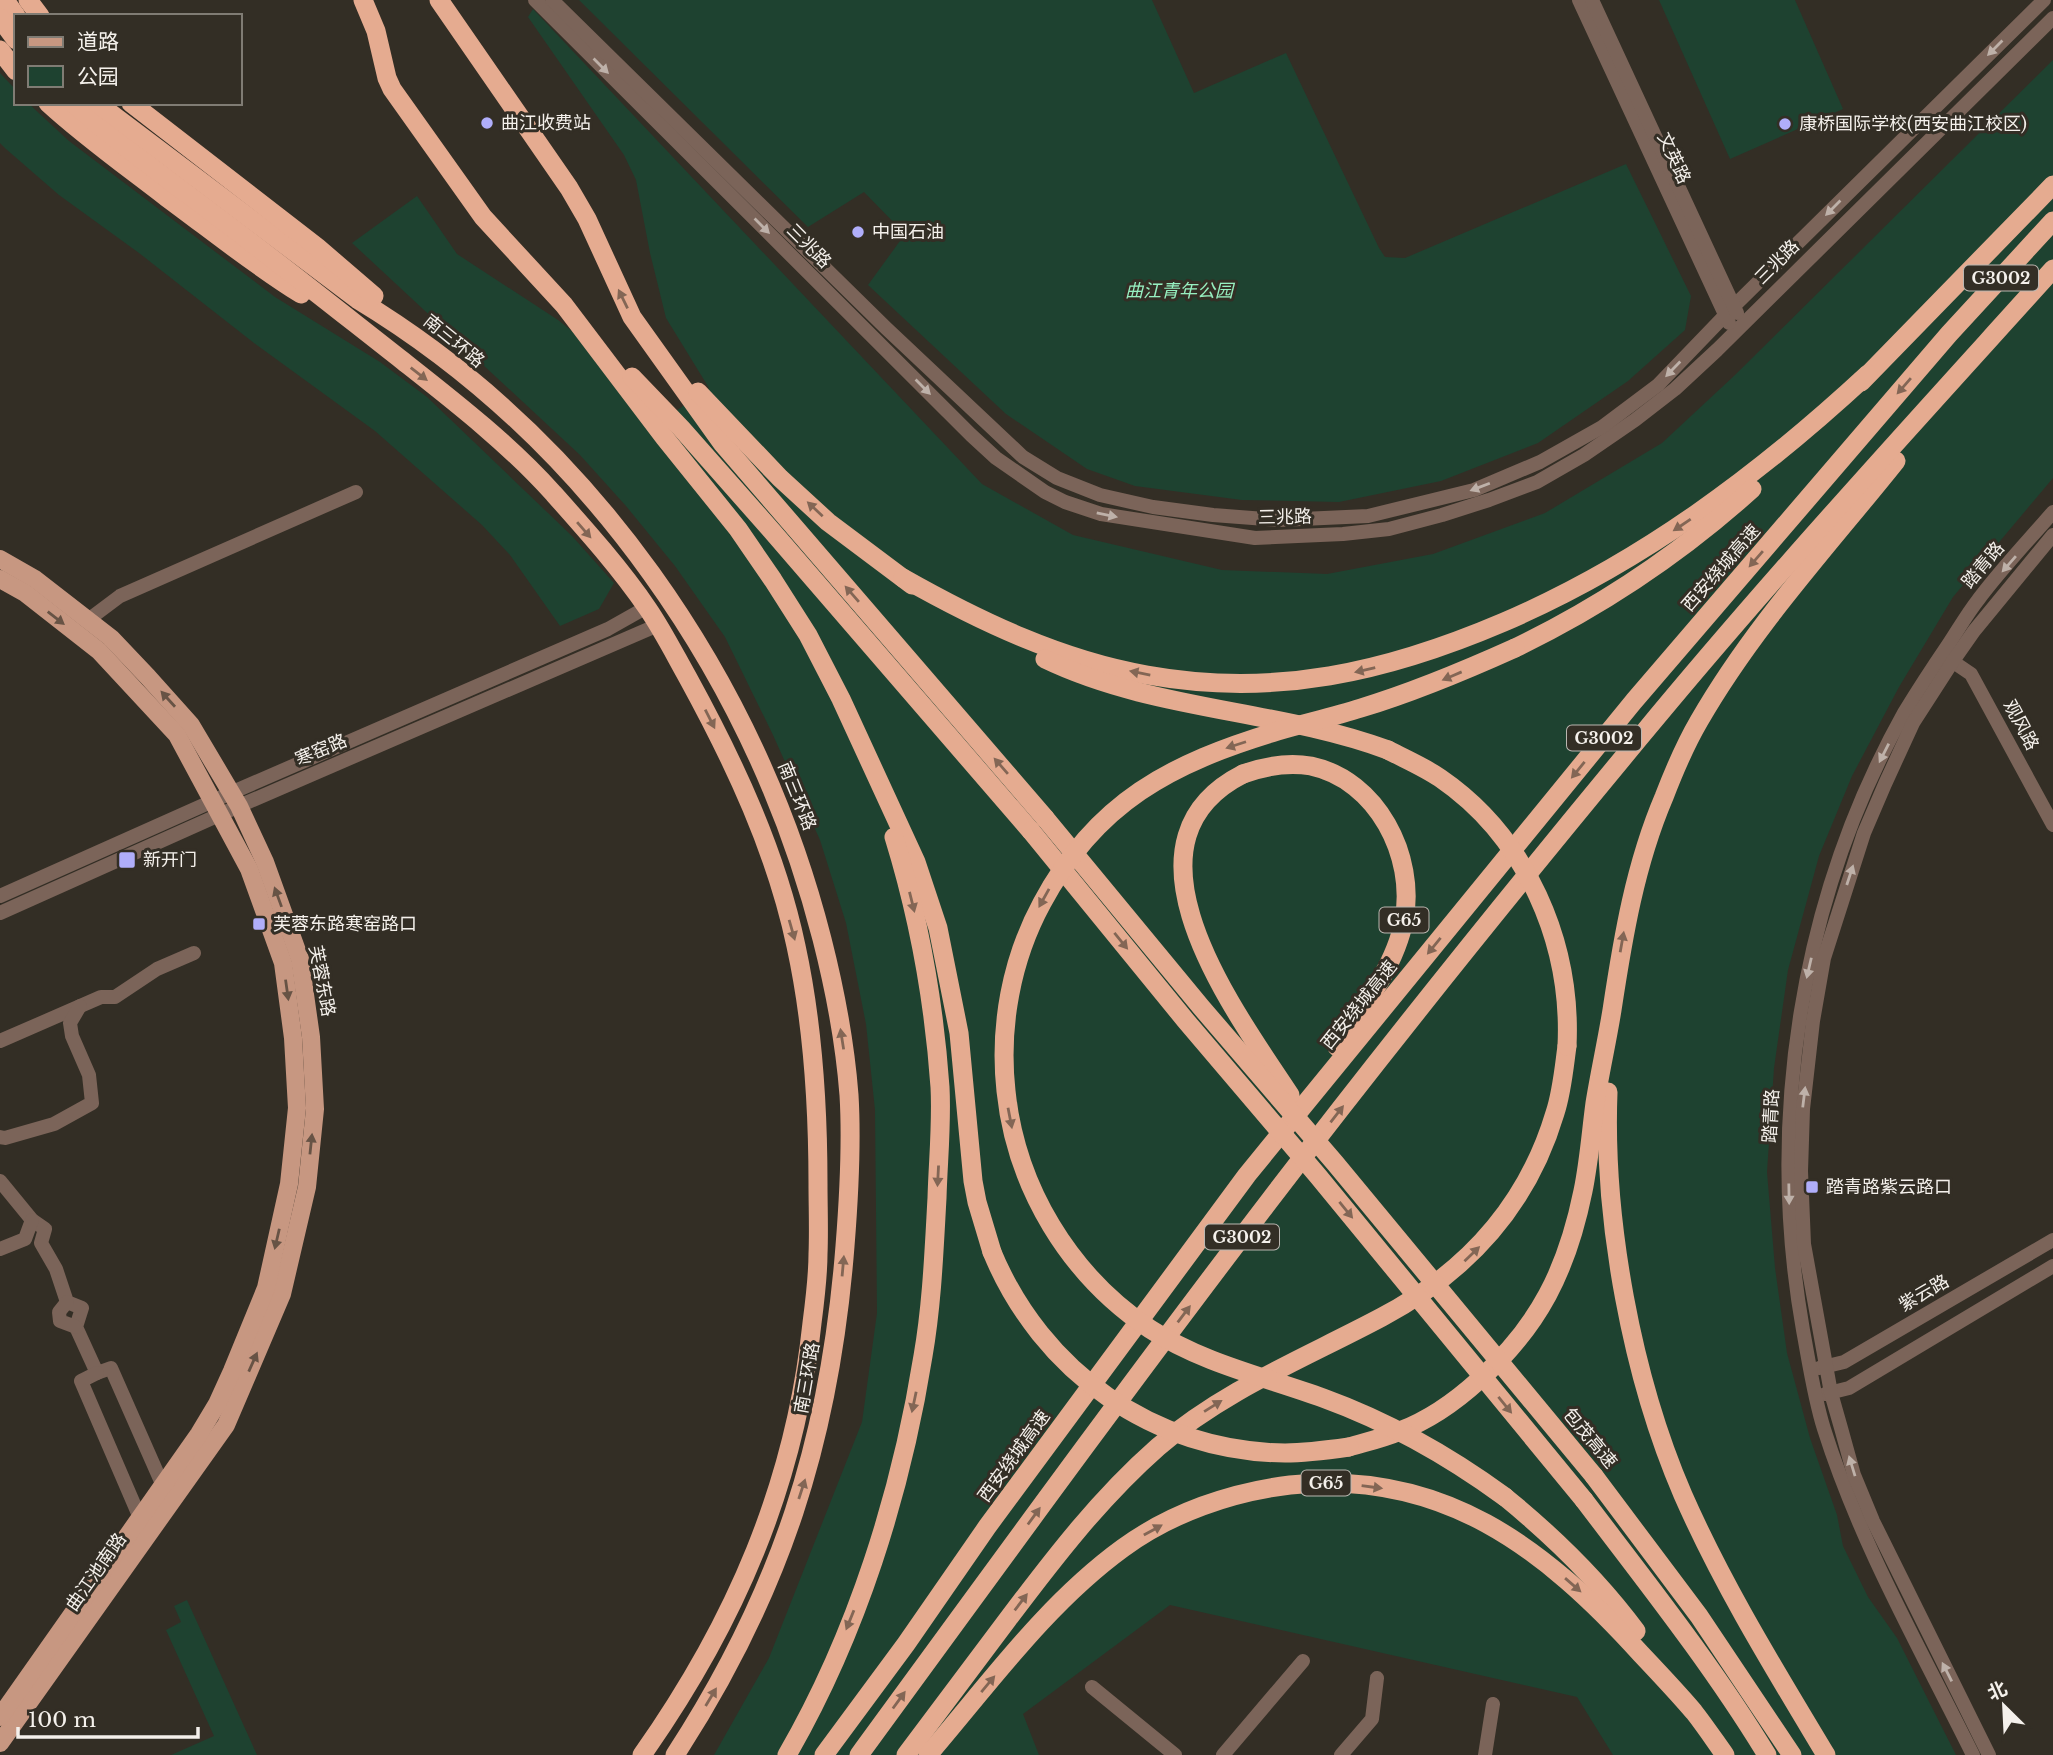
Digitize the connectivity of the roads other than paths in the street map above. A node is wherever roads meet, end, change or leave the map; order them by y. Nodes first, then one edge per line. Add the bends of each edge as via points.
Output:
1 (363, 0) edge
2 (439, 0) edge
3 (535, 0) edge
4 (552, 0) edge
5 (1580, 0) edge
6 (1592, 0) edge
7 (2044, 0) edge
8 (0, 18) edge
9 (2053, 18) edge
10 (14, 37) edge
11 (0, 50) edge
12 (14, 68) edge
13 (50, 105) edge
14 (74, 105) edge
15 (99, 105) edge
16 (134, 105) edge
17 (2053, 185) edge
18 (2053, 221) edge
19 (274, 247) junction
20 (2053, 269) edge
21 (2032, 292) junction
22 (1729, 310) junction
23 (575, 318) junction
24 (401, 325) junction
25 (1738, 328) junction
26 (642, 334) junction
27 (380, 343) junction
28 (1868, 374) junction
29 (356, 492) dead end
30 (2053, 512) edge
31 (2053, 535) edge
32 (0, 559) edge
33 (0, 579) edge
34 (902, 579) junction
35 (646, 607) junction
36 (88, 620) junction
37 (658, 625) junction
38 (1947, 658) junction
39 (871, 766) junction
40 (235, 799) junction
41 (216, 808) junction
42 (1038, 825) junction
43 (2053, 825) edge
44 (0, 896) edge
45 (0, 913) edge
46 (194, 953) dead end
47 (80, 1006) junction
48 (1612, 1009) junction
49 (0, 1041) edge
50 (0, 1138) edge
51 (1268, 1149) junction
52 (1335, 1163) junction
53 (0, 1181) edge
54 (32, 1220) junction
55 (25, 1239) junction
56 (2053, 1240) edge
57 (41, 1243) junction
58 (0, 1249) edge
59 (2053, 1266) edge
60 (1827, 1366) junction
61 (1811, 1370) junction
62 (97, 1373) junction
63 (1824, 1395) junction
64 (217, 1404) joint
65 (226, 1425) joint
66 (163, 1486) junction
67 (140, 1518) junction
68 (1303, 1661) dead end
69 (1377, 1678) dead end
70 (1092, 1687) dead end
71 (1493, 1704) dead end
72 (1696, 1714) junction
73 (0, 1717) edge
74 (0, 1743) edge
75 (642, 1755) edge
76 (675, 1755) edge
77 (787, 1755) edge
78 (824, 1755) edge
79 (859, 1755) edge
80 (906, 1755) edge
81 (928, 1755) edge
82 (1175, 1755) edge
83 (1223, 1755) edge
84 (1341, 1755) edge
85 (1485, 1755) edge
86 (1725, 1755) edge
87 (1767, 1755) edge
88 (1792, 1755) edge
89 (1826, 1755) edge
90 (1973, 1755) edge
91 (1989, 1755) edge

1 - 23 highway via 392,89 482,217
26 -> 2 highway via 569,188
3 -> 25 street, 三兆路 via 996,458 1045,492 1101,514 1255,538 1389,529 1442,515 1536,482 1584,455 1675,389
22 -> 4 street, 三兆路 via 1658,385 1602,427 1540,463 1474,490 1368,516 1280,520 1153,507 1100,495 1057,478 1023,457
5 - 22 street, 文英路
6 - 22 street, 文英路
7 -> 22 street, 三兆路
8 - 10 highway
9 - 25 street, 三兆路
11 - 12 highway
13 - 27 highway via 266,272
14 - 19 highway, 南三环路
15 - 19 highway, 南三环路
16 - 24 highway via 317,247
17 - 28 highway
18 -> 51 highway, 西安绕城高速 / G3002 via 1949,334 1634,701
19 - 24 highway, 南三环路
19 - 27 highway, 南三环路
20 - 21 highway, G3002
48 -> 21 highway via 1625,927 1645,849 1697,724 1772,612
79 -> 21 highway, G3002 via 1147,1362 1487,923 1776,576
22 - 25 street, 文英路
23 - 39 highway via 773,580 808,635
23 - 42 highway via 681,428
76 -> 24 highway, 南三环路 via 716,1689 759,1605 791,1524 819,1431 839,1308 850,1146 849,1094 835,1000 803,871 774,792 729,698 672,604 616,526 565,468 506,411
34 -> 26 highway via 780,478
42 -> 26 highway via 722,443
27 -> 35 highway, 南三环路 via 522,462 621,572
28 -> 34 highway via 1774,457 1649,547 1588,582 1486,630 1355,672 1248,683 1146,675 1047,647
28 -> 72 highway, bridge via 1766,476 1706,528 1612,595 1515,648 1447,678 1209,754 1166,774 1127,800 1099,824 1056,879 1021,950 1009,992 1004,1080 1021,1161 1036,1199 1092,1281 1172,1342 1390,1427 1455,1462 1505,1497 1610,1598
29 - 36 street via 120,596
30 -> 38 street, 踏青路 via 1978,600
31 - 38 street, 踏青路
32 - 36 main road, 芙蓉东路 via 35,579
33 -> 41 main road, 芙蓉东路 via 99,651 135,689 177,735
80 -> 34 highway, bridge via 1055,1557 1138,1465 1173,1434 1242,1388 1405,1304 1447,1276 1482,1244 1516,1199 1542,1149 1559,1098 1567,1046 1567,1002 1547,916 1523,868 1489,822 1426,770 1388,750 1326,730 1209,708 1091,678 983,629
35 - 37 highway, 南三环路
35 - 40 street, 寒窑路 via 608,629
40 -> 36 main road, 芙蓉东路 via 191,725 111,638
37 - 40 street, 寒窑路
37 -> 75 highway, 南三环路 via 740,780 769,852 796,942 815,1071 818,1256 797,1418 758,1545 695,1675
38 - 43 street, 观风路 via 1971,674
60 -> 38 street, 踏青路 via 1804,1232 1801,1171 1813,1021 1825,958 1864,833
38 -> 61 street, 踏青路 via 1905,712 1861,802 1838,864 1799,1016 1789,1136 1789,1225
39 - 48 highway, bridge via 916,862 938,928 959,1033 973,1181 992,1252 1015,1299 1060,1358 1092,1387 1184,1436 1285,1453 1349,1447 1420,1422 1497,1364 1541,1309 1563,1261 1583,1192
39 -> 77 highway via 919,930 933,1025 940,1089 934,1255 923,1355 886,1516 855,1610
40 - 41 street, 寒窑路
65 -> 40 main road, 芙蓉东路 via 282,1294 307,1187 315,1108 300,959 265,862
41 - 44 street, 寒窑路
41 - 45 street, 寒窑路
41 -> 64 main road, 芙蓉东路 via 249,869 283,963 298,1108 289,1184 265,1289
42 - 52 highway, bridge
42 -> 87 highway, bridge via 1186,1021 1584,1500 1671,1614
46 - 47 street via 157,969 116,997 101,997
47 - 49 street
47 - 50 street via 70,1023 89,1075 92,1103 54,1124
48 - 89 highway via 1607,1116 1612,1209 1625,1300 1650,1400 1682,1493 1707,1547
51 - 52 highway, G65, bridge via 1343,1039 1387,965 1404,922 1405,885 1399,853 1386,824 1366,796 1349,783 1300,765 1277,765 1242,774 1209,797 1192,824 1182,870 1188,908 1218,981 1247,1030
51 - 78 highway, 西安绕城高速 / G65
52 - 88 highway, 包茂高速 / G65, bridge via 1594,1476 1699,1616
53 - 54 street
54 - 55 street
54 - 57 street via 45,1229
55 - 57 street
55 - 58 street
56 - 60 street, 紫云路 via 1844,1363
57 - 62 street via 67,1302 82,1308 76,1326
59 - 63 street via 1849,1388
60 - 61 street, 紫云路
60 - 63 street, 踏青路
61 - 63 street, 踏青路
62 - 66 street via 111,1368
62 - 67 street via 80,1381
63 - 90 street, 踏青路 via 1823,1425 1855,1515
91 -> 63 street, 踏青路 via 1873,1521
64 - 66 main road, 曲江池南路
65 - 74 main road, 曲江池南路
66 - 67 main road, 曲江池南路
67 - 73 main road, 曲江池南路
68 - 83 street
69 - 84 street via 1372,1719
70 - 82 street
71 - 85 street
81 -> 72 highway, G65 via 1061,1602 1125,1546 1207,1504 1256,1490 1302,1484 1372,1486 1423,1496 1496,1528 1582,1592
72 - 86 highway, G65

